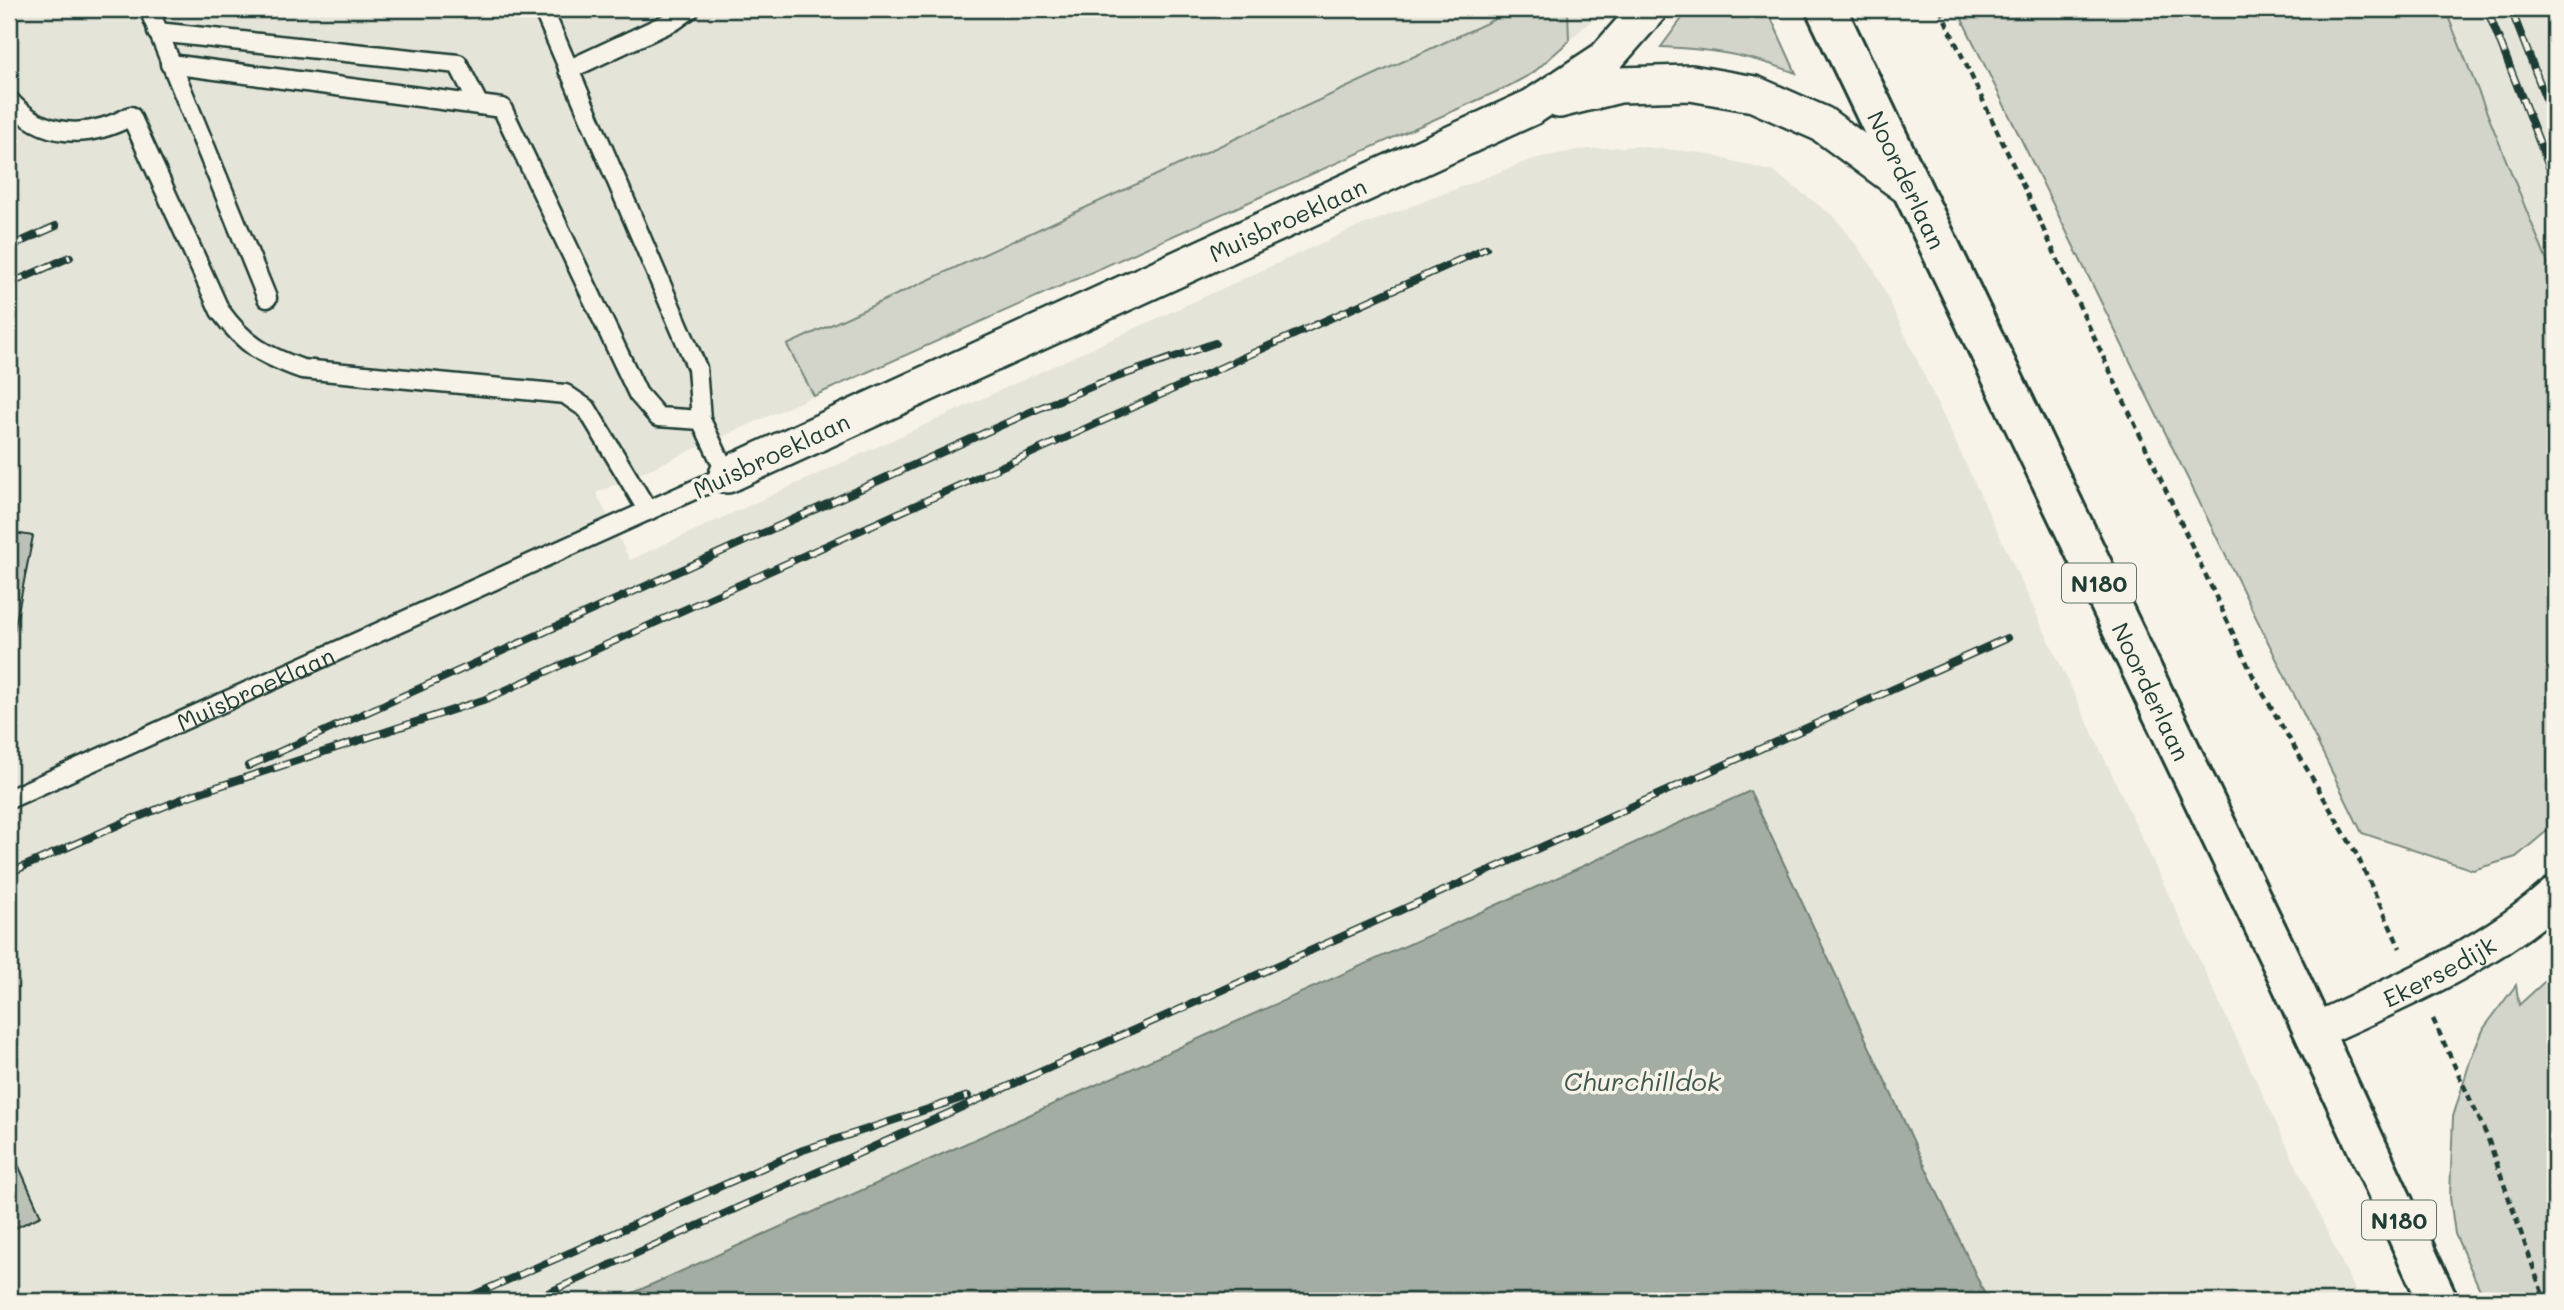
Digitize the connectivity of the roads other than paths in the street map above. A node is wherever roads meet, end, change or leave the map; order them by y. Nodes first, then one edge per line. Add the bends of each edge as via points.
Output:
1 (149, 9) edge
2 (543, 9) edge
3 (690, 9) edge
4 (1649, 9) edge
5 (1826, 9) edge
6 (157, 32) junction
7 (170, 64) junction
8 (568, 70) junction
9 (9, 100) edge
10 (479, 105) junction
11 (1532, 107) junction
12 (1909, 188) junction
13 (267, 298) dead end
14 (701, 420) junction
15 (727, 475) junction
16 (648, 511) junction
17 (9, 799) edge
18 (2555, 895) edge
19 (2314, 1032) junction
20 (2438, 1301) edge

1 - 6 lane
2 - 8 lane
3 - 8 lane via 676,20
4 - 11 street, Muisbroeklaan via 1605,59
5 - 12 main road, Noorderlaan / N180
6 - 7 lane
6 - 10 lane via 458,65
7 - 10 lane
7 - 13 lane
8 - 14 lane via 697,368
9 - 16 lane via 18,111 46,127 76,133 107,129 131,116 220,311 239,338 266,356 302,369 565,394 587,409
10 - 14 lane via 502,108 638,394 658,417
11 - 12 street, Muisbroeklaan via 1619,85 1691,83 1754,94 1822,124
11 - 15 street, Muisbroeklaan
12 - 19 main road, Noorderlaan / N180
14 - 15 lane
15 - 16 lane, Muisbroeklaan
16 - 17 lane, Muisbroeklaan
18 - 19 street, Ekersedijk via 2486,946
19 - 20 main road, Noorderlaan / N180

